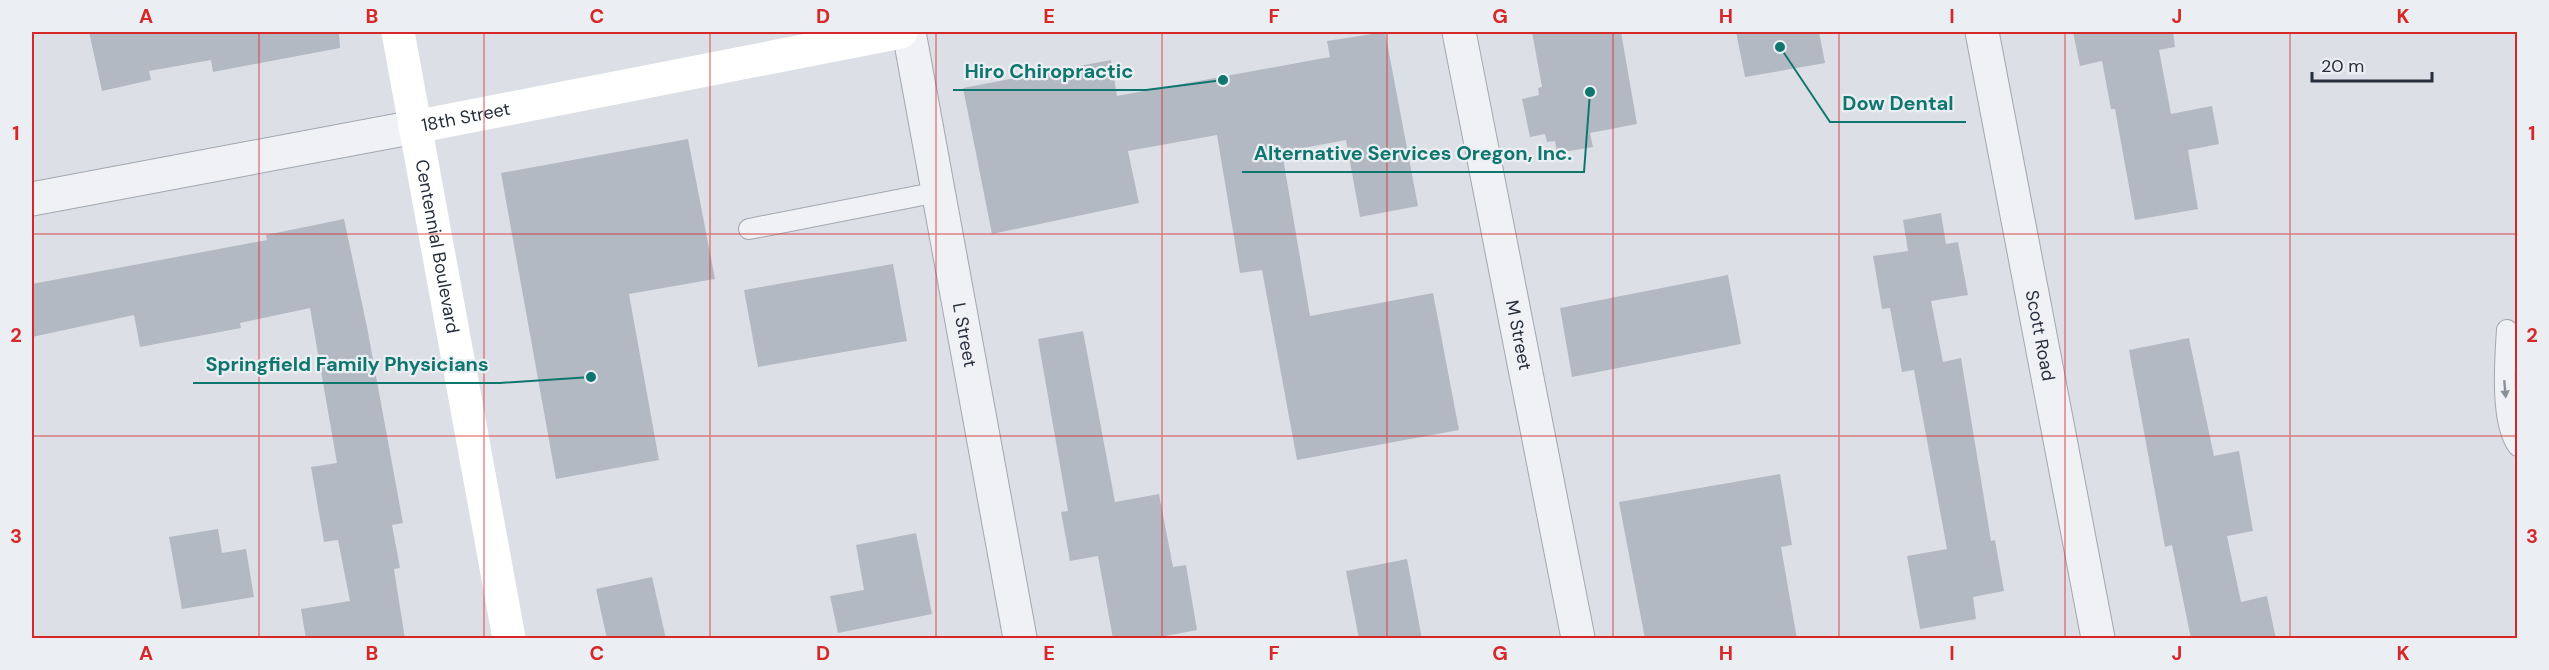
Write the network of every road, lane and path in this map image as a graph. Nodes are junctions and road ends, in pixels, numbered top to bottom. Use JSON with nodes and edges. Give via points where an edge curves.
{"nodes":[{"id":1,"x":398,"y":32,"type":"edge"},
{"id":2,"x":901,"y":32,"type":"edge"},
{"id":3,"x":909,"y":32,"type":"edge"},
{"id":4,"x":1459,"y":32,"type":"edge"},
{"id":5,"x":1982,"y":32,"type":"edge"},
{"id":6,"x":415,"y":127,"type":"junction"},
{"id":7,"x":938,"y":192,"type":"junction"},
{"id":8,"x":32,"y":199,"type":"edge"},
{"id":9,"x":749,"y":229,"type":"dead end"},
{"id":10,"x":2507,"y":330,"type":"dead end"},
{"id":11,"x":2517,"y":446,"type":"edge"},
{"id":12,"x":509,"y":639,"type":"edge"},
{"id":13,"x":1020,"y":639,"type":"edge"},
{"id":14,"x":1578,"y":639,"type":"edge"},
{"id":15,"x":2098,"y":639,"type":"edge"}],
"edges":[{"from":1,"to":6,"type":"street","name":"Centennial Boulevard"},
{"from":2,"to":6,"type":"street","name":"18th Street"},
{"from":3,"to":7,"type":"street","name":"L Street"},
{"from":4,"to":14,"type":"street","name":"M Street"},
{"from":5,"to":15,"type":"street","name":"Scott Road"},
{"from":6,"to":8,"type":"street","name":"18th Street"},
{"from":6,"to":12,"type":"street","name":"Centennial Boulevard"},
{"from":7,"to":9,"type":"lane"},
{"from":7,"to":13,"type":"street","name":"L Street"},
{"from":10,"to":11,"type":"lane","one_way":true,"via":[[2506,403],[2512,439]]}]}
